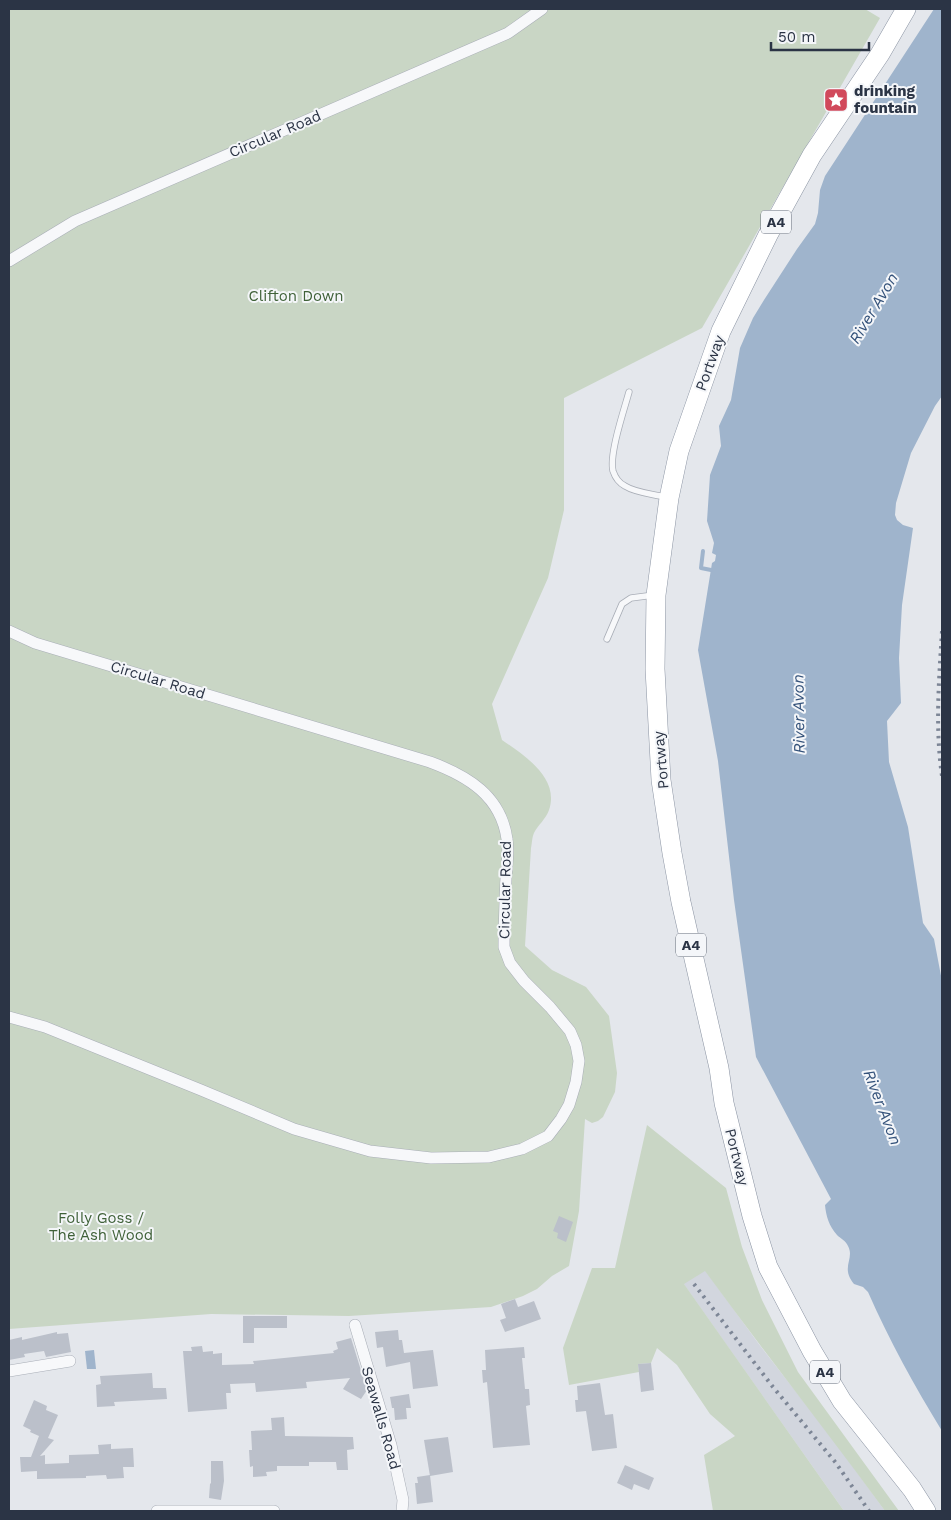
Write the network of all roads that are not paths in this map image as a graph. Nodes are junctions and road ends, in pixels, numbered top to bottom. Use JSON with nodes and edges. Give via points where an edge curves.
{"nodes":[{"id":1,"x":542,"y":9,"type":"edge"},
{"id":2,"x":906,"y":9,"type":"edge"},
{"id":3,"x":9,"y":261,"type":"edge"},
{"id":4,"x":629,"y":392,"type":"dead end"},
{"id":5,"x":669,"y":498,"type":"junction"},
{"id":6,"x":656,"y":595,"type":"junction"},
{"id":7,"x":9,"y":631,"type":"edge"},
{"id":8,"x":607,"y":640,"type":"dead end"},
{"id":9,"x":9,"y":1017,"type":"edge"},
{"id":10,"x":355,"y":1325,"type":"dead end"},
{"id":11,"x":70,"y":1360,"type":"dead end"},
{"id":12,"x":9,"y":1371,"type":"edge"},
{"id":13,"x":157,"y":1511,"type":"edge"},
{"id":14,"x":274,"y":1511,"type":"edge"},
{"id":15,"x":402,"y":1511,"type":"edge"},
{"id":16,"x":926,"y":1511,"type":"edge"}],
"edges":[{"from":1,"to":3,"type":"street","name":"Circular Road","via":[[508,33],[75,221]]},
{"from":2,"to":5,"type":"highway","name":"Portway","number":"A4","via":[[812,155],[721,331],[678,451]]},
{"from":4,"to":5,"type":"lane","via":[[618,432],[613,470],[625,486]]},
{"from":5,"to":6,"type":"highway","name":"Portway","number":"A4"},
{"from":6,"to":8,"type":"lane","via":[[631,598],[622,604]]},
{"from":6,"to":16,"type":"highway","name":"Portway","number":"A4","via":[[654,669],[662,780],[672,853],[724,1104],[752,1216],[768,1267],[812,1351],[842,1401]]},
{"from":7,"to":9,"type":"street","name":"Circular Road","via":[[35,643],[430,762],[458,773],[475,785],[491,799],[502,818],[508,841],[504,947],[510,963],[570,1031],[579,1060],[568,1105],[548,1136],[522,1149],[489,1157],[431,1158],[370,1150],[294,1129],[54,1031]]},
{"from":10,"to":15,"type":"street","name":"Seawalls Road","via":[[391,1445],[403,1500]]},
{"from":11,"to":12,"type":"street"},
{"from":13,"to":14,"type":"street"}]}
